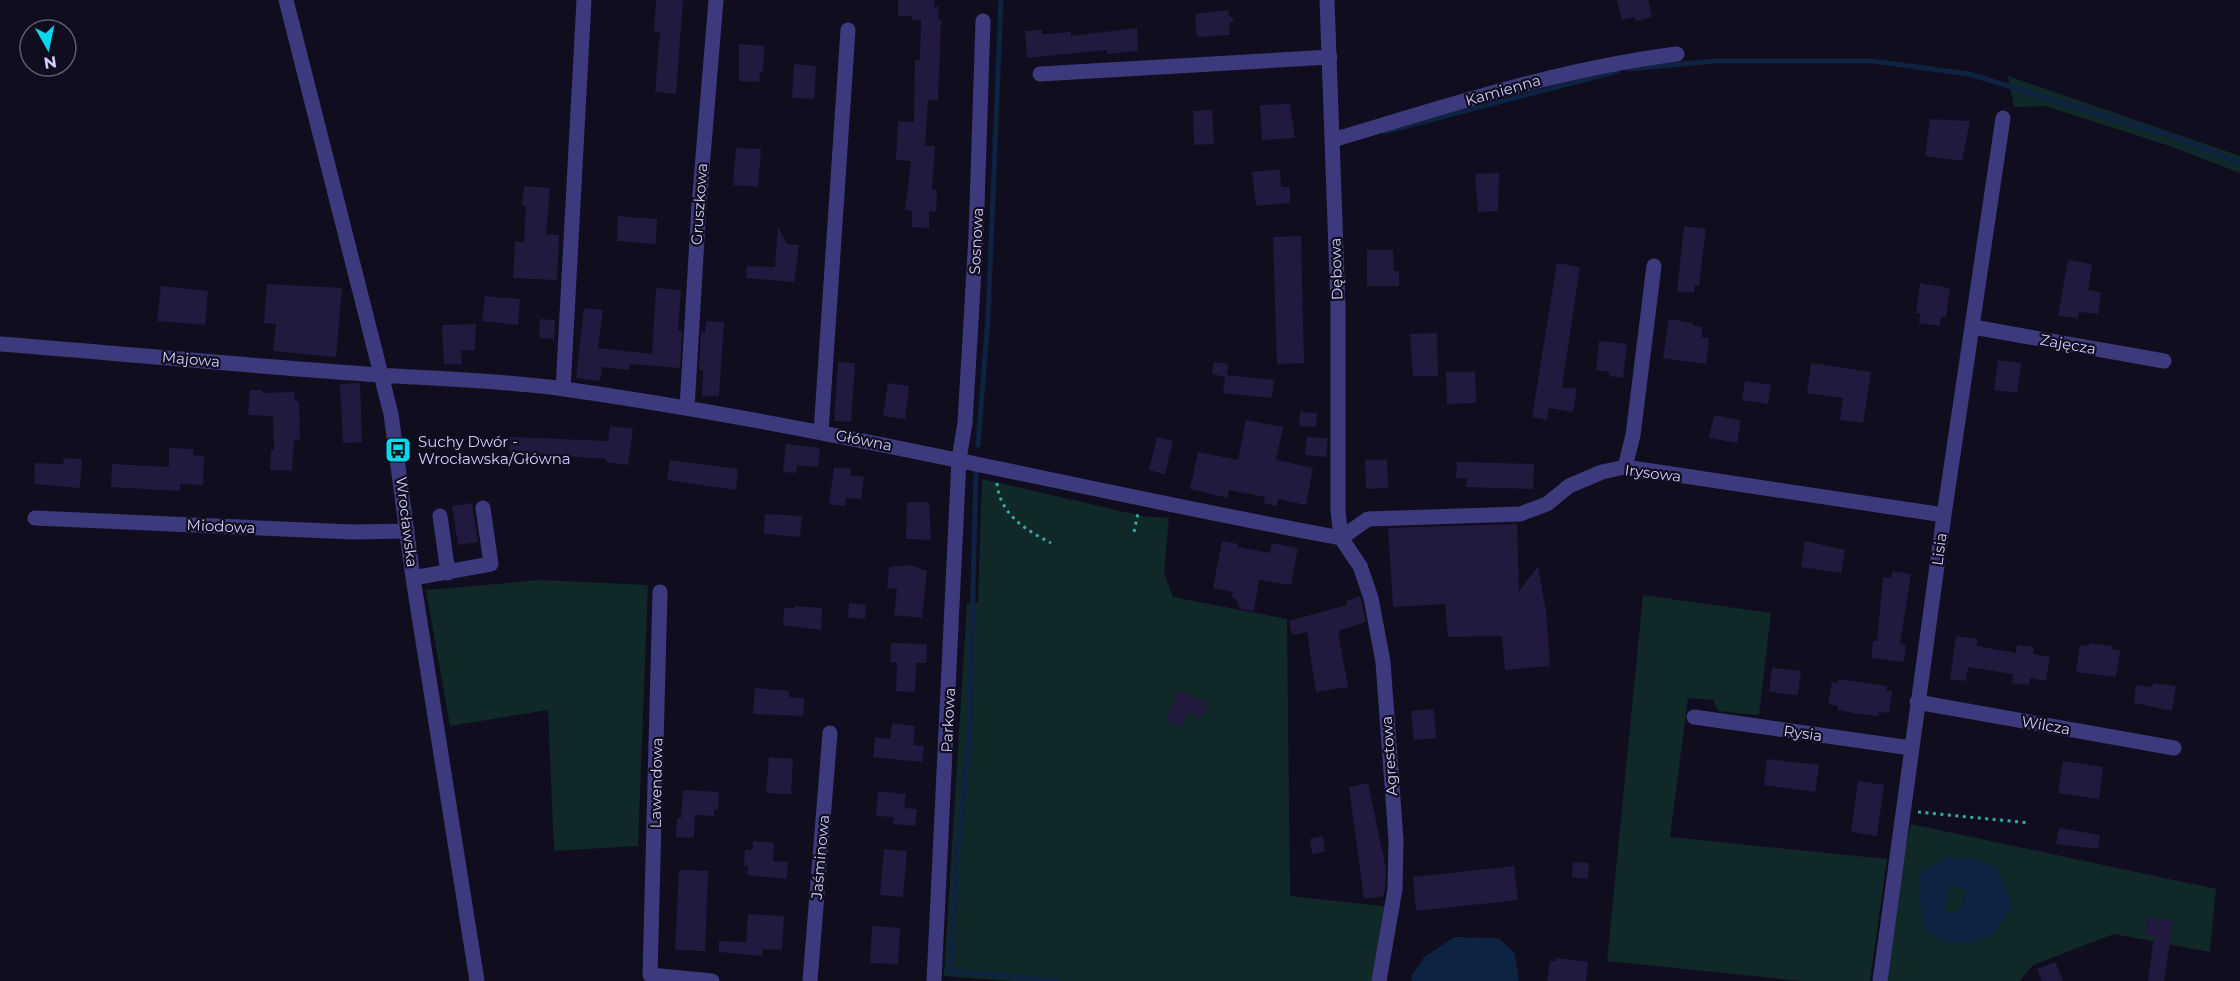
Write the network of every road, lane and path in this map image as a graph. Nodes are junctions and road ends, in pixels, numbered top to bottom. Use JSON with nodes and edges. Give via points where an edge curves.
{"nodes":[{"id":1,"x":286,"y":0,"type":"edge"},
{"id":2,"x":584,"y":0,"type":"edge"},
{"id":3,"x":716,"y":0,"type":"edge"},
{"id":4,"x":1327,"y":0,"type":"edge"},
{"id":5,"x":983,"y":21,"type":"dead end"},
{"id":6,"x":848,"y":30,"type":"dead end"},
{"id":7,"x":1677,"y":54,"type":"dead end"},
{"id":8,"x":1330,"y":57,"type":"junction"},
{"id":9,"x":1040,"y":74,"type":"dead end"},
{"id":10,"x":2003,"y":118,"type":"dead end"},
{"id":11,"x":1333,"y":140,"type":"junction"},
{"id":12,"x":1654,"y":266,"type":"dead end"},
{"id":13,"x":1973,"y":327,"type":"junction"},
{"id":14,"x":0,"y":344,"type":"edge"},
{"id":15,"x":2164,"y":361,"type":"dead end"},
{"id":16,"x":382,"y":376,"type":"junction"},
{"id":17,"x":563,"y":389,"type":"junction"},
{"id":18,"x":687,"y":408,"type":"junction"},
{"id":19,"x":821,"y":432,"type":"junction"},
{"id":20,"x":959,"y":459,"type":"junction"},
{"id":21,"x":1625,"y":467,"type":"junction"},
{"id":22,"x":997,"y":479,"type":"dead end"},
{"id":23,"x":483,"y":508,"type":"dead end"},
{"id":24,"x":1138,"y":513,"type":"dead end"},
{"id":25,"x":1944,"y":515,"type":"junction"},
{"id":26,"x":440,"y":516,"type":"dead end"},
{"id":27,"x":35,"y":518,"type":"dead end"},
{"id":28,"x":407,"y":531,"type":"junction"},
{"id":29,"x":1134,"y":532,"type":"dead end"},
{"id":30,"x":1341,"y":538,"type":"junction"},
{"id":31,"x":1052,"y":543,"type":"dead end"},
{"id":32,"x":448,"y":573,"type":"junction"},
{"id":33,"x":413,"y":578,"type":"junction"},
{"id":34,"x":660,"y":592,"type":"dead end"},
{"id":35,"x":1917,"y":702,"type":"junction"},
{"id":36,"x":1694,"y":717,"type":"dead end"},
{"id":37,"x":830,"y":733,"type":"dead end"},
{"id":38,"x":1911,"y":748,"type":"junction"},
{"id":39,"x":2174,"y":748,"type":"dead end"},
{"id":40,"x":1903,"y":811,"type":"junction"},
{"id":41,"x":2030,"y":823,"type":"dead end"},
{"id":42,"x":477,"y":981,"type":"edge"},
{"id":43,"x":712,"y":981,"type":"edge"},
{"id":44,"x":810,"y":981,"type":"edge"},
{"id":45,"x":933,"y":981,"type":"edge"},
{"id":46,"x":1379,"y":981,"type":"edge"},
{"id":47,"x":1880,"y":981,"type":"edge"}],
"edges":[{"from":1,"to":16,"type":"street","name":"Wrocławska"},
{"from":2,"to":17,"type":"street"},
{"from":3,"to":18,"type":"street","name":"Gruszkowa"},
{"from":4,"to":8,"type":"street","name":"Dębowa"},
{"from":5,"to":20,"type":"street","name":"Sosnowa","via":[[976,237],[965,423]]},
{"from":6,"to":19,"type":"street"},
{"from":7,"to":11,"type":"street","name":"Kamienna","via":[[1563,74]]},
{"from":8,"to":9,"type":"street"},
{"from":8,"to":11,"type":"street","name":"Dębowa"},
{"from":10,"to":13,"type":"street","name":"Lisia"},
{"from":11,"to":30,"type":"street","name":"Dębowa"},
{"from":12,"to":21,"type":"street","via":[[1633,435]]},
{"from":13,"to":15,"type":"street","name":"Zajęcza"},
{"from":13,"to":25,"type":"street","name":"Lisia"},
{"from":14,"to":16,"type":"street","name":"Majowa"},
{"from":16,"to":17,"type":"street","name":"Główna","via":[[493,380]]},
{"from":16,"to":28,"type":"street","name":"Wrocławska","via":[[398,450]]},
{"from":17,"to":18,"type":"street","name":"Główna"},
{"from":18,"to":19,"type":"street","name":"Główna"},
{"from":19,"to":20,"type":"street","name":"Główna"},
{"from":20,"to":30,"type":"street","name":"Główna","via":[[1164,505]]},
{"from":20,"to":45,"type":"street","name":"Parkowa"},
{"from":21,"to":25,"type":"street","name":"Irysowa"},
{"from":21,"to":30,"type":"street","name":"Irysowa","via":[[1569,486],[1547,504],[1520,514],[1368,519]]},
{"from":22,"to":31,"type":"path","via":[[1009,514],[1023,529]]},
{"from":23,"to":32,"type":"street","via":[[491,564]]},
{"from":24,"to":29,"type":"path"},
{"from":25,"to":35,"type":"street","name":"Lisia"},
{"from":26,"to":32,"type":"street"},
{"from":27,"to":28,"type":"street","name":"Miodowa"},
{"from":28,"to":33,"type":"street","name":"Wrocławska"},
{"from":30,"to":46,"type":"street","name":"Agrestowa","via":[[1360,566],[1371,598],[1383,662],[1395,889]]},
{"from":32,"to":33,"type":"street"},
{"from":33,"to":42,"type":"street","name":"Wrocławska"},
{"from":34,"to":43,"type":"street","name":"Lawendowa","via":[[650,975]]},
{"from":35,"to":38,"type":"street","name":"Lisia"},
{"from":35,"to":39,"type":"street","name":"Wilcza"},
{"from":36,"to":38,"type":"street","name":"Rysia"},
{"from":37,"to":44,"type":"street","name":"Jaśminowa"},
{"from":38,"to":40,"type":"street","name":"Lisia"},
{"from":40,"to":41,"type":"path"},
{"from":40,"to":47,"type":"street","name":"Lisia"}]}
